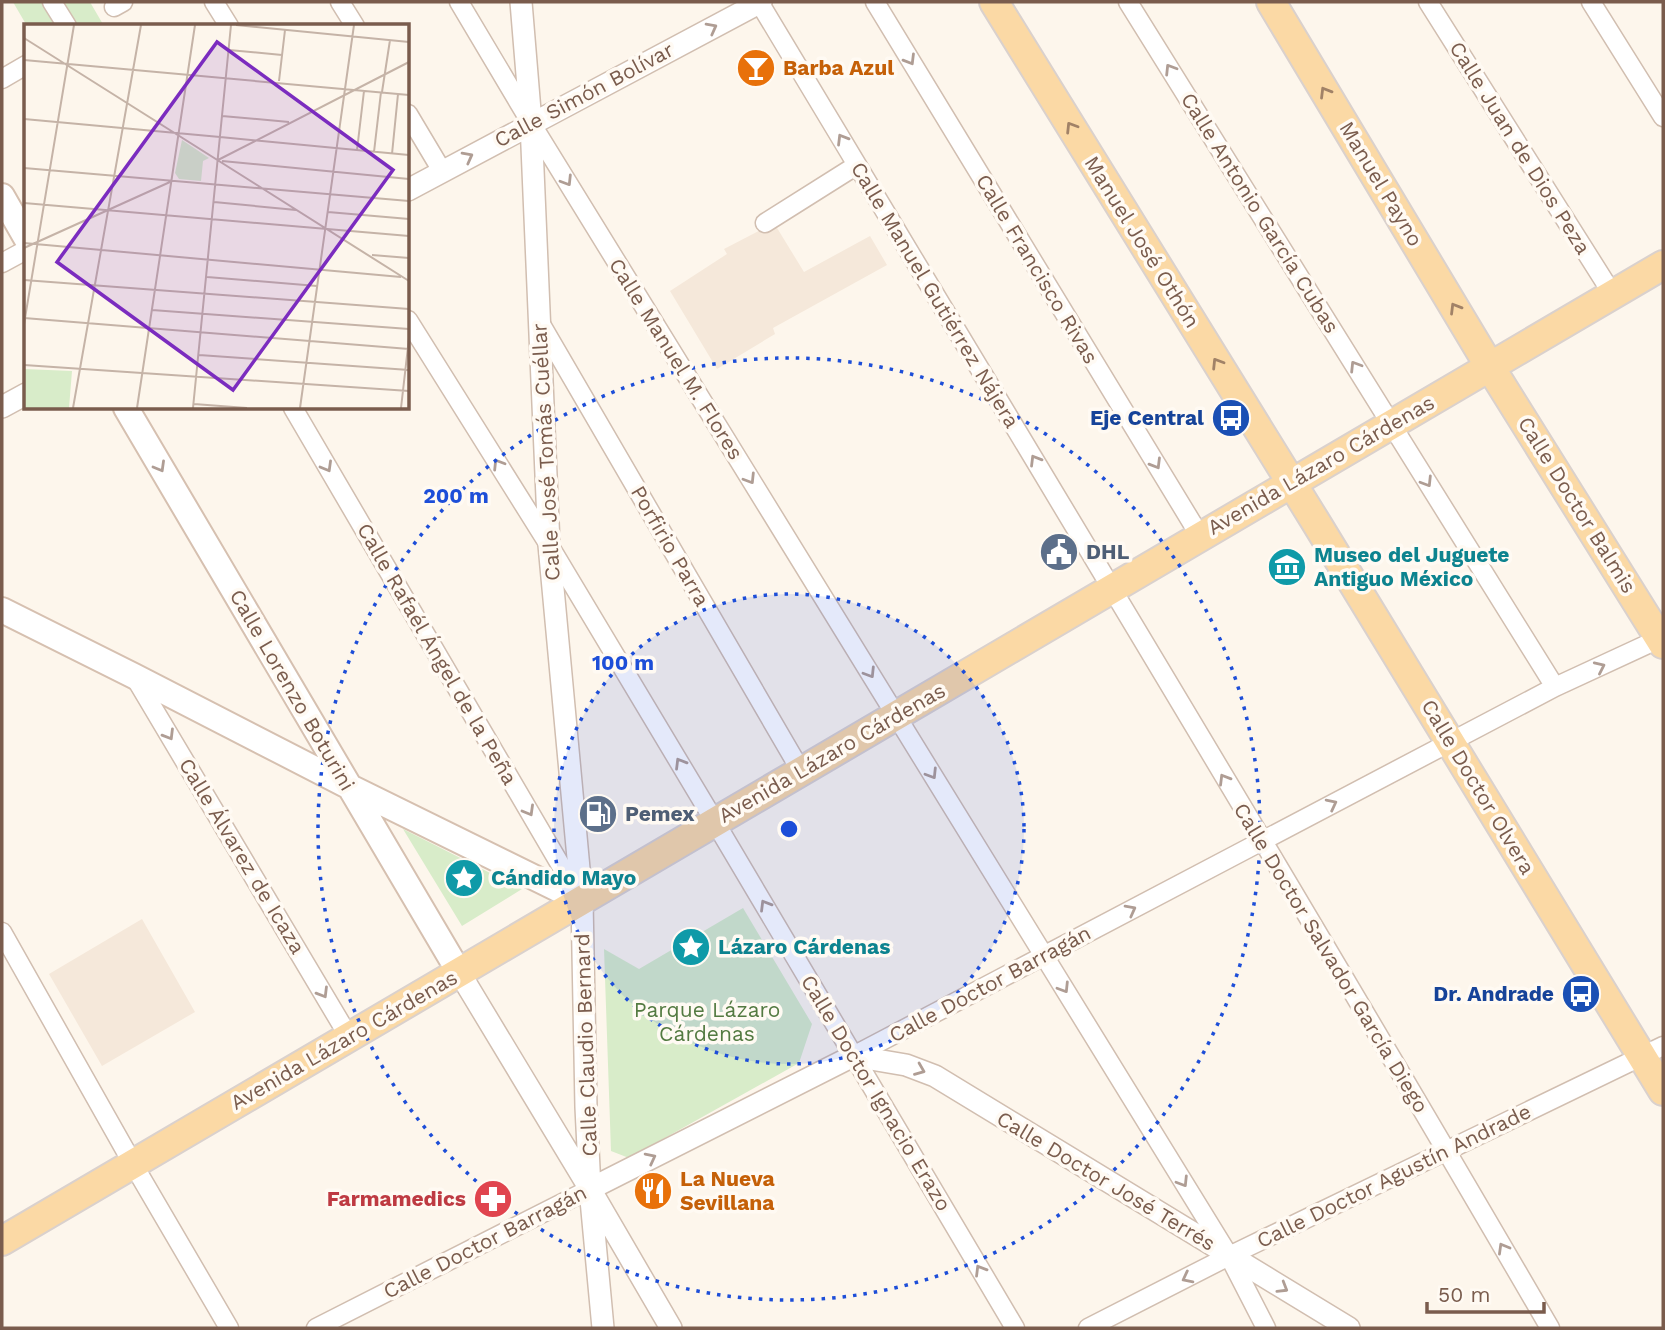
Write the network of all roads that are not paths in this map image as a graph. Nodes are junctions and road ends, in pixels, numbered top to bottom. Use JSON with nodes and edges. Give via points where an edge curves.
{"nodes":[{"id":1,"x":52,"y":2,"type":"edge"},
{"id":2,"x":214,"y":2,"type":"edge"},
{"id":3,"x":340,"y":2,"type":"edge"},
{"id":4,"x":459,"y":2,"type":"edge"},
{"id":5,"x":521,"y":2,"type":"edge"},
{"id":6,"x":760,"y":2,"type":"edge"},
{"id":7,"x":875,"y":2,"type":"edge"},
{"id":8,"x":993,"y":2,"type":"edge"},
{"id":9,"x":1128,"y":2,"type":"edge"},
{"id":10,"x":1271,"y":2,"type":"edge"},
{"id":11,"x":1428,"y":2,"type":"edge"},
{"id":12,"x":1591,"y":2,"type":"edge"},
{"id":13,"x":66,"y":24,"type":"edge"},
{"id":14,"x":228,"y":24,"type":"edge"},
{"id":15,"x":354,"y":24,"type":"edge"},
{"id":16,"x":24,"y":66,"type":"edge"},
{"id":17,"x":2,"y":79,"type":"edge"},
{"id":18,"x":410,"y":117,"type":"edge"},
{"id":19,"x":1663,"y":117,"type":"edge"},
{"id":20,"x":531,"y":123,"type":"junction"},
{"id":21,"x":857,"y":165,"type":"junction"},
{"id":22,"x":442,"y":171,"type":"junction"},
{"id":23,"x":410,"y":189,"type":"edge"},
{"id":24,"x":2,"y":196,"type":"edge"},
{"id":25,"x":765,"y":223,"type":"dead end"},
{"id":26,"x":24,"y":234,"type":"edge"},
{"id":27,"x":24,"y":251,"type":"edge"},
{"id":28,"x":2,"y":263,"type":"edge"},
{"id":29,"x":1663,"y":265,"type":"edge"},
{"id":30,"x":1612,"y":295,"type":"junction"},
{"id":31,"x":538,"y":321,"type":"junction"},
{"id":32,"x":410,"y":323,"type":"edge"},
{"id":33,"x":1490,"y":367,"type":"junction"},
{"id":34,"x":24,"y":395,"type":"edge"},
{"id":35,"x":2,"y":407,"type":"edge"},
{"id":36,"x":127,"y":410,"type":"edge"},
{"id":37,"x":294,"y":410,"type":"edge"},
{"id":38,"x":1391,"y":424,"type":"junction"},
{"id":39,"x":1291,"y":483,"type":"junction"},
{"id":40,"x":1200,"y":536,"type":"junction"},
{"id":41,"x":549,"y":545,"type":"junction"},
{"id":42,"x":1111,"y":589,"type":"junction"},
{"id":43,"x":2,"y":610,"type":"edge"},
{"id":44,"x":1662,"y":640,"type":"edge"},
{"id":45,"x":134,"y":676,"type":"junction"},
{"id":46,"x":1555,"y":687,"type":"junction"},
{"id":47,"x":896,"y":716,"type":"junction"},
{"id":48,"x":1451,"y":743,"type":"junction"},
{"id":49,"x":801,"y":771,"type":"junction"},
{"id":50,"x":348,"y":786,"type":"junction"},
{"id":51,"x":715,"y":822,"type":"junction"},
{"id":52,"x":1261,"y":841,"type":"junction"},
{"id":53,"x":582,"y":901,"type":"junction"},
{"id":54,"x":2,"y":932,"type":"edge"},
{"id":55,"x":1044,"y":956,"type":"junction"},
{"id":56,"x":459,"y":972,"type":"junction"},
{"id":57,"x":349,"y":1037,"type":"junction"},
{"id":58,"x":1652,"y":1051,"type":"edge"},
{"id":59,"x":853,"y":1056,"type":"junction"},
{"id":60,"x":1663,"y":1091,"type":"edge"},
{"id":61,"x":586,"y":1107,"type":"junction"},
{"id":62,"x":546,"y":1118,"type":"junction"},
{"id":63,"x":1446,"y":1151,"type":"junction"},
{"id":64,"x":133,"y":1164,"type":"junction"},
{"id":65,"x":590,"y":1189,"type":"junction"},
{"id":66,"x":2,"y":1241,"type":"edge"},
{"id":67,"x":1229,"y":1256,"type":"junction"},
{"id":68,"x":229,"y":1328,"type":"edge"},
{"id":69,"x":316,"y":1328,"type":"edge"},
{"id":70,"x":603,"y":1328,"type":"edge"},
{"id":71,"x":671,"y":1328,"type":"edge"},
{"id":72,"x":1015,"y":1328,"type":"edge"},
{"id":73,"x":1088,"y":1328,"type":"edge"},
{"id":74,"x":1266,"y":1328,"type":"edge"},
{"id":75,"x":1349,"y":1328,"type":"edge"},
{"id":76,"x":1549,"y":1328,"type":"edge"}],
"edges":[{"from":1,"to":13,"type":"street"},
{"from":2,"to":14,"type":"street"},
{"from":3,"to":15,"type":"street"},
{"from":4,"to":20,"type":"street","name":"Calle Manuel M. Flores"},
{"from":5,"to":20,"type":"street","name":"Calle José Tomás Cuéllar"},
{"from":20,"to":6,"type":"street","name":"Calle Simón Bolívar","one_way":true},
{"from":21,"to":6,"type":"street","name":"Calle Manuel Gutiérrez Nájera","one_way":true},
{"from":7,"to":40,"type":"street","name":"Calle Francisco Rivas","one_way":true},
{"from":39,"to":8,"type":"main road","name":"Manuel José Othón","one_way":true},
{"from":38,"to":9,"type":"street","name":"Calle Antonio García Cubas","one_way":true},
{"from":33,"to":10,"type":"main road","name":"Manuel Payno","one_way":true},
{"from":11,"to":30,"type":"street","name":"Calle Juan de Dios Peza"},
{"from":12,"to":19,"type":"street"},
{"from":16,"to":17,"type":"street"},
{"from":18,"to":22,"type":"street"},
{"from":22,"to":20,"type":"street","name":"Calle Simón Bolívar","one_way":true},
{"from":20,"to":31,"type":"street","name":"Calle José Tomás Cuéllar"},
{"from":20,"to":47,"type":"street","name":"Calle Manuel M. Flores","one_way":true},
{"from":21,"to":25,"type":"street"},
{"from":42,"to":21,"type":"street","name":"Calle Manuel Gutiérrez Nájera","one_way":true},
{"from":22,"to":23,"type":"street","name":"Calle Simón Bolívar"},
{"from":24,"to":26,"type":"main road"},
{"from":27,"to":28,"type":"street"},
{"from":29,"to":30,"type":"main road","name":"Avenida Lázaro Cárdenas"},
{"from":30,"to":33,"type":"main road","name":"Avenida Lázaro Cárdenas"},
{"from":31,"to":41,"type":"street","name":"Calle José Tomás Cuéllar"},
{"from":31,"to":49,"type":"street","name":"Porfirio Parra"},
{"from":41,"to":32,"type":"street","name":"Calle Doctor Ignacio Erazo","one_way":true},
{"from":33,"to":38,"type":"main road","name":"Avenida Lázaro Cárdenas"},
{"from":33,"to":44,"type":"main road","name":"Calle Doctor Balmis"},
{"from":34,"to":35,"type":"street"},
{"from":36,"to":50,"type":"main road","name":"Calle Lorenzo Boturini","one_way":true},
{"from":37,"to":53,"type":"street","name":"Calle Rafaél Ángel de la Peña","one_way":true},
{"from":38,"to":39,"type":"main road","name":"Avenida Lázaro Cárdenas"},
{"from":38,"to":46,"type":"street","name":"Calle Antonio García Cubas","one_way":true},
{"from":39,"to":40,"type":"main road","name":"Avenida Lázaro Cárdenas"},
{"from":39,"to":48,"type":"main road","name":"Calle Doctor Olvera"},
{"from":40,"to":42,"type":"main road","name":"Avenida Lázaro Cárdenas"},
{"from":51,"to":41,"type":"street","name":"Calle Doctor Ignacio Erazo","one_way":true},
{"from":41,"to":53,"type":"street","name":"Calle José Tomás Cuéllar"},
{"from":42,"to":47,"type":"main road","name":"Avenida Lázaro Cárdenas"},
{"from":52,"to":42,"type":"street","name":"Calle Doctor Salvador García Diego","one_way":true},
{"from":43,"to":45,"type":"main road"},
{"from":46,"to":44,"type":"street","name":"Calle Doctor Barragán","one_way":true},
{"from":45,"to":50,"type":"main road"},
{"from":45,"to":57,"type":"street","name":"Calle Álvarez de Icaza","one_way":true},
{"from":46,"to":48,"type":"street","name":"Calle Doctor Barragán"},
{"from":47,"to":49,"type":"main road","name":"Avenida Lázaro Cárdenas"},
{"from":47,"to":55,"type":"street","name":"Calle Manuel M. Flores","one_way":true},
{"from":52,"to":48,"type":"street","name":"Calle Doctor Barragán","one_way":true},
{"from":48,"to":58,"type":"main road","name":"Calle Doctor Olvera"},
{"from":49,"to":51,"type":"main road","name":"Avenida Lázaro Cárdenas"},
{"from":50,"to":53,"type":"main road"},
{"from":50,"to":56,"type":"main road","name":"Calle Lorenzo Boturini"},
{"from":51,"to":53,"type":"main road","name":"Avenida Lázaro Cárdenas"},
{"from":59,"to":51,"type":"street","name":"Calle Doctor Ignacio Erazo","one_way":true},
{"from":55,"to":52,"type":"street","name":"Calle Doctor Barragán","one_way":true},
{"from":52,"to":63,"type":"street","name":"Calle Doctor Salvador García Diego"},
{"from":53,"to":56,"type":"main road","name":"Avenida Lázaro Cárdenas"},
{"from":53,"to":61,"type":"street","name":"Calle Claudio Bernard"},
{"from":54,"to":64,"type":"street"},
{"from":55,"to":59,"type":"street","name":"Calle Doctor Barragán"},
{"from":55,"to":67,"type":"street","name":"Calle Manuel M. Flores","one_way":true},
{"from":56,"to":57,"type":"main road","name":"Avenida Lázaro Cárdenas"},
{"from":56,"to":62,"type":"street"},
{"from":57,"to":64,"type":"main road","name":"Avenida Lázaro Cárdenas"},
{"from":58,"to":60,"type":"main road","name":"Calle Doctor Olvera"},
{"from":58,"to":63,"type":"street","name":"Calle Doctor Agustín Andrade"},
{"from":65,"to":59,"type":"street","name":"Calle Doctor Barragán","one_way":true},
{"from":59,"to":67,"type":"street","name":"Calle Doctor José Terrés","one_way":true,"via":[[906,1065],[935,1076]]},
{"from":72,"to":59,"type":"street","name":"Calle Doctor Ignacio Erazo","one_way":true},
{"from":61,"to":62,"type":"street","via":[[565,1120]]},
{"from":61,"to":65,"type":"street","name":"Calle Claudio Bernard"},
{"from":62,"to":65,"type":"street"},
{"from":63,"to":67,"type":"street","name":"Calle Doctor Agustín Andrade"},
{"from":76,"to":63,"type":"street","name":"Calle Doctor Salvador García Diego","one_way":true},
{"from":64,"to":66,"type":"main road","name":"Avenida Lázaro Cárdenas"},
{"from":64,"to":68,"type":"street"},
{"from":65,"to":69,"type":"street","name":"Calle Doctor Barragán"},
{"from":65,"to":70,"type":"street","name":"Calle Claudio Bernard"},
{"from":65,"to":71,"type":"street"},
{"from":67,"to":73,"type":"street","name":"Calle Doctor Agustín Andrade","one_way":true},
{"from":67,"to":74,"type":"street","name":"Calle Manuel M. Flores"},
{"from":67,"to":75,"type":"street","name":"Calle Doctor José Terrés","one_way":true}]}
